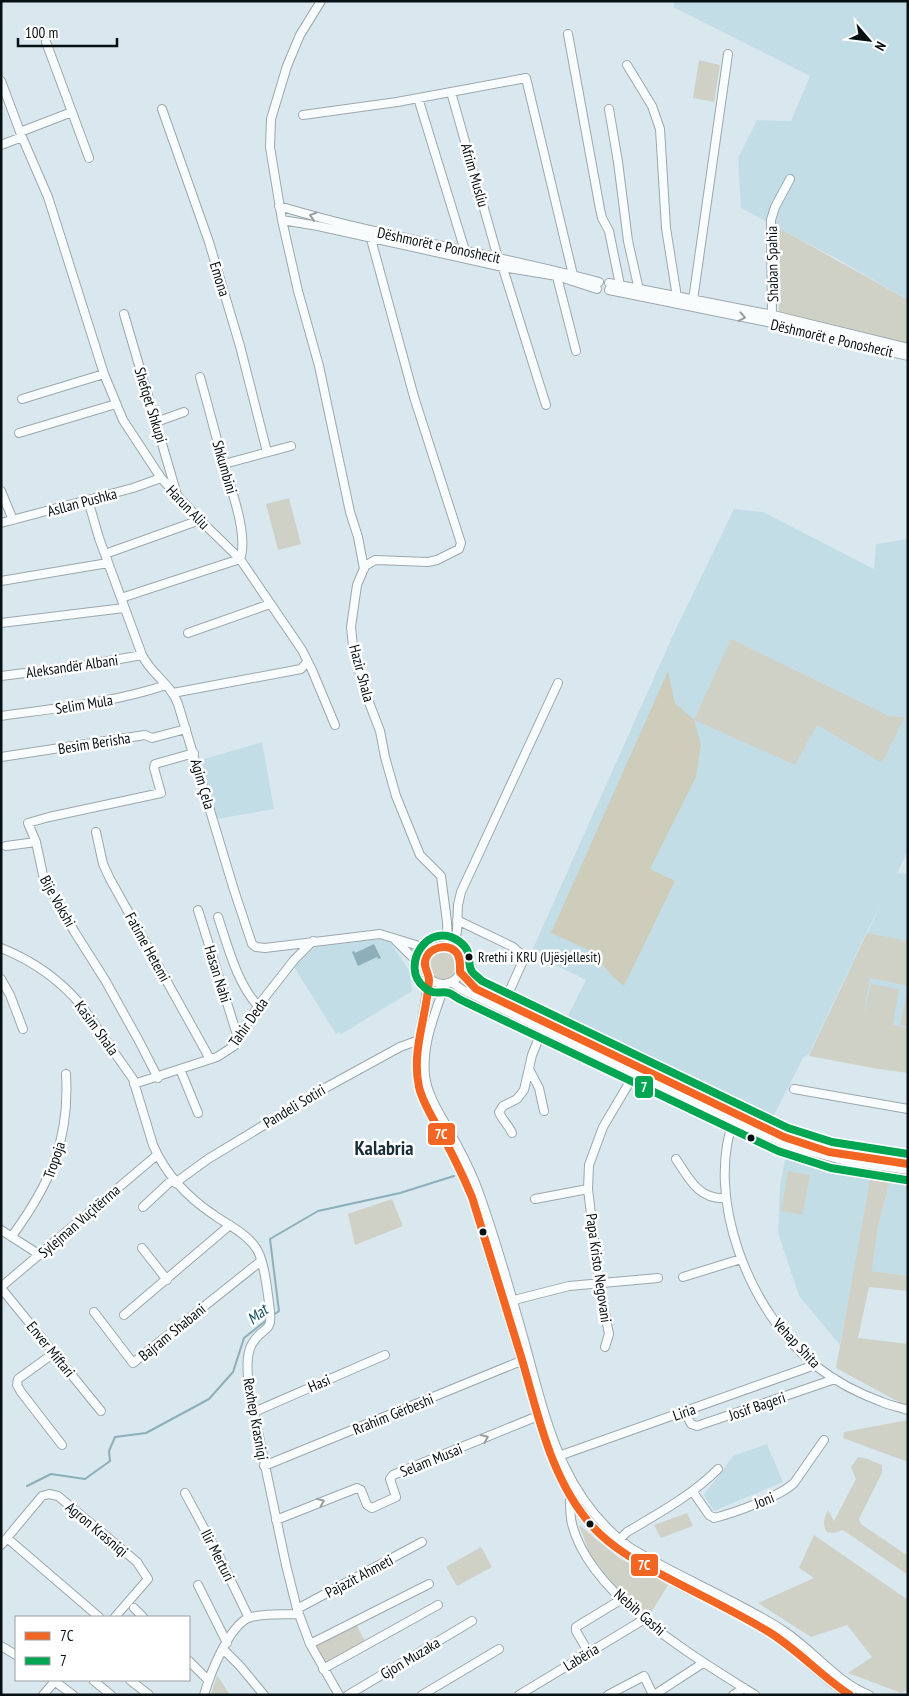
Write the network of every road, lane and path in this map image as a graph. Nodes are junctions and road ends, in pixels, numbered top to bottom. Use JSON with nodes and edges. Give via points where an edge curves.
{"nodes":[{"id":1,"x":321,"y":1,"type":"edge"},
{"id":2,"x":568,"y":34,"type":"dead end"},
{"id":3,"x":46,"y":42,"type":"dead end"},
{"id":4,"x":728,"y":54,"type":"dead end"},
{"id":5,"x":626,"y":65,"type":"dead end"},
{"id":6,"x":1,"y":81,"type":"edge"},
{"id":7,"x":451,"y":92,"type":"junction"},
{"id":8,"x":418,"y":98,"type":"junction"},
{"id":9,"x":162,"y":109,"type":"dead end"},
{"id":10,"x":609,"y":109,"type":"dead end"},
{"id":11,"x":72,"y":112,"type":"junction"},
{"id":12,"x":303,"y":115,"type":"dead end"},
{"id":13,"x":21,"y":135,"type":"junction"},
{"id":14,"x":1,"y":145,"type":"edge"},
{"id":15,"x":89,"y":158,"type":"dead end"},
{"id":16,"x":790,"y":179,"type":"dead end"},
{"id":17,"x":279,"y":206,"type":"junction"},
{"id":18,"x":282,"y":220,"type":"junction"},
{"id":19,"x":342,"y":228,"type":"junction"},
{"id":20,"x":371,"y":238,"type":"junction"},
{"id":21,"x":466,"y":255,"type":"junction"},
{"id":22,"x":499,"y":258,"type":"junction"},
{"id":23,"x":503,"y":266,"type":"junction"},
{"id":24,"x":528,"y":268,"type":"junction"},
{"id":25,"x":556,"y":274,"type":"junction"},
{"id":26,"x":573,"y":275,"type":"junction"},
{"id":27,"x":598,"y":285,"type":"junction"},
{"id":28,"x":620,"y":286,"type":"junction"},
{"id":29,"x":609,"y":287,"type":"junction"},
{"id":30,"x":639,"y":290,"type":"junction"},
{"id":31,"x":677,"y":296,"type":"junction"},
{"id":32,"x":693,"y":300,"type":"junction"},
{"id":33,"x":124,"y":314,"type":"dead end"},
{"id":34,"x":772,"y":319,"type":"junction"},
{"id":35,"x":908,"y":348,"type":"edge"},
{"id":36,"x":576,"y":351,"type":"dead end"},
{"id":37,"x":908,"y":356,"type":"edge"},
{"id":38,"x":104,"y":374,"type":"junction"},
{"id":39,"x":200,"y":377,"type":"dead end"},
{"id":40,"x":22,"y":399,"type":"dead end"},
{"id":41,"x":116,"y":404,"type":"junction"},
{"id":42,"x":546,"y":405,"type":"dead end"},
{"id":43,"x":184,"y":412,"type":"dead end"},
{"id":44,"x":156,"y":422,"type":"junction"},
{"id":45,"x":19,"y":433,"type":"dead end"},
{"id":46,"x":291,"y":446,"type":"dead end"},
{"id":47,"x":267,"y":452,"type":"junction"},
{"id":48,"x":224,"y":464,"type":"junction"},
{"id":49,"x":161,"y":478,"type":"junction"},
{"id":50,"x":1,"y":491,"type":"edge"},
{"id":51,"x":178,"y":497,"type":"junction"},
{"id":52,"x":88,"y":500,"type":"junction"},
{"id":53,"x":13,"y":520,"type":"junction"},
{"id":54,"x":200,"y":520,"type":"junction"},
{"id":55,"x":1,"y":523,"type":"edge"},
{"id":56,"x":105,"y":554,"type":"junction"},
{"id":57,"x":240,"y":559,"type":"junction"},
{"id":58,"x":108,"y":563,"type":"junction"},
{"id":59,"x":364,"y":569,"type":"junction"},
{"id":60,"x":1,"y":581,"type":"edge"},
{"id":61,"x":121,"y":598,"type":"junction"},
{"id":62,"x":270,"y":604,"type":"junction"},
{"id":63,"x":124,"y":608,"type":"junction"},
{"id":64,"x":1,"y":623,"type":"edge"},
{"id":65,"x":188,"y":632,"type":"dead end"},
{"id":66,"x":142,"y":655,"type":"junction"},
{"id":67,"x":307,"y":662,"type":"junction"},
{"id":68,"x":1,"y":676,"type":"edge"},
{"id":69,"x":558,"y":683,"type":"dead end"},
{"id":70,"x":166,"y":684,"type":"junction"},
{"id":71,"x":173,"y":693,"type":"junction"},
{"id":72,"x":1,"y":716,"type":"edge"},
{"id":73,"x":335,"y":725,"type":"dead end"},
{"id":74,"x":186,"y":729,"type":"junction"},
{"id":75,"x":194,"y":752,"type":"junction"},
{"id":76,"x":1,"y":758,"type":"edge"},
{"id":77,"x":96,"y":832,"type":"dead end"},
{"id":78,"x":36,"y":842,"type":"junction"},
{"id":79,"x":6,"y":846,"type":"dead end"},
{"id":80,"x":198,"y":910,"type":"dead end"},
{"id":81,"x":218,"y":917,"type":"dead end"},
{"id":82,"x":457,"y":920,"type":"junction"},
{"id":83,"x":393,"y":938,"type":"junction"},
{"id":84,"x":313,"y":941,"type":"junction"},
{"id":85,"x":1,"y":948,"type":"edge"},
{"id":86,"x":451,"y":948,"type":"junction"},
{"id":87,"x":432,"y":950,"type":"junction"},
{"id":88,"x":424,"y":965,"type":"junction"},
{"id":89,"x":460,"y":972,"type":"junction"},
{"id":90,"x":429,"y":978,"type":"junction"},
{"id":91,"x":1,"y":979,"type":"edge"},
{"id":92,"x":448,"y":983,"type":"junction"},
{"id":93,"x":504,"y":1003,"type":"junction"},
{"id":94,"x":258,"y":1006,"type":"junction"},
{"id":95,"x":543,"y":1028,"type":"junction"},
{"id":96,"x":23,"y":1029,"type":"dead end"},
{"id":97,"x":238,"y":1038,"type":"junction"},
{"id":98,"x":419,"y":1040,"type":"junction"},
{"id":99,"x":210,"y":1059,"type":"junction"},
{"id":100,"x":180,"y":1069,"type":"junction"},
{"id":101,"x":529,"y":1069,"type":"junction"},
{"id":102,"x":635,"y":1073,"type":"junction"},
{"id":103,"x":66,"y":1074,"type":"dead end"},
{"id":104,"x":158,"y":1078,"type":"junction"},
{"id":105,"x":134,"y":1084,"type":"junction"},
{"id":106,"x":794,"y":1089,"type":"dead end"},
{"id":107,"x":908,"y":1109,"type":"edge"},
{"id":108,"x":544,"y":1111,"type":"dead end"},
{"id":109,"x":198,"y":1113,"type":"dead end"},
{"id":110,"x":734,"y":1117,"type":"junction"},
{"id":111,"x":512,"y":1133,"type":"dead end"},
{"id":112,"x":157,"y":1155,"type":"junction"},
{"id":113,"x":676,"y":1159,"type":"dead end"},
{"id":114,"x":908,"y":1164,"type":"edge"},
{"id":115,"x":908,"y":1170,"type":"edge"},
{"id":116,"x":174,"y":1181,"type":"junction"},
{"id":117,"x":588,"y":1189,"type":"junction"},
{"id":118,"x":726,"y":1198,"type":"junction"},
{"id":119,"x":535,"y":1199,"type":"dead end"},
{"id":120,"x":143,"y":1207,"type":"dead end"},
{"id":121,"x":230,"y":1226,"type":"junction"},
{"id":122,"x":1,"y":1230,"type":"edge"},
{"id":123,"x":12,"y":1236,"type":"junction"},
{"id":124,"x":142,"y":1248,"type":"dead end"},
{"id":125,"x":40,"y":1255,"type":"junction"},
{"id":126,"x":741,"y":1259,"type":"junction"},
{"id":127,"x":261,"y":1261,"type":"junction"},
{"id":128,"x":683,"y":1277,"type":"dead end"},
{"id":129,"x":658,"y":1278,"type":"dead end"},
{"id":130,"x":167,"y":1280,"type":"junction"},
{"id":131,"x":599,"y":1282,"type":"junction"},
{"id":132,"x":1,"y":1288,"type":"edge"},
{"id":133,"x":513,"y":1302,"type":"junction"},
{"id":134,"x":94,"y":1312,"type":"dead end"},
{"id":135,"x":124,"y":1315,"type":"dead end"},
{"id":136,"x":604,"y":1347,"type":"dead end"},
{"id":137,"x":54,"y":1353,"type":"junction"},
{"id":138,"x":385,"y":1355,"type":"dead end"},
{"id":139,"x":521,"y":1361,"type":"junction"},
{"id":140,"x":815,"y":1365,"type":"junction"},
{"id":141,"x":835,"y":1378,"type":"junction"},
{"id":142,"x":908,"y":1410,"type":"edge"},
{"id":143,"x":101,"y":1411,"type":"dead end"},
{"id":144,"x":254,"y":1412,"type":"junction"},
{"id":145,"x":685,"y":1412,"type":"junction"},
{"id":146,"x":538,"y":1416,"type":"junction"},
{"id":147,"x":824,"y":1440,"type":"dead end"},
{"id":148,"x":62,"y":1445,"type":"dead end"},
{"id":149,"x":556,"y":1458,"type":"junction"},
{"id":150,"x":264,"y":1466,"type":"junction"},
{"id":151,"x":718,"y":1469,"type":"dead end"},
{"id":152,"x":693,"y":1492,"type":"junction"},
{"id":153,"x":185,"y":1493,"type":"dead end"},
{"id":154,"x":569,"y":1496,"type":"junction"},
{"id":155,"x":276,"y":1520,"type":"junction"},
{"id":156,"x":603,"y":1530,"type":"junction"},
{"id":157,"x":7,"y":1538,"type":"junction"},
{"id":158,"x":619,"y":1540,"type":"junction"},
{"id":159,"x":422,"y":1542,"type":"dead end"},
{"id":160,"x":1,"y":1545,"type":"edge"},
{"id":161,"x":428,"y":1584,"type":"dead end"},
{"id":162,"x":198,"y":1585,"type":"dead end"},
{"id":163,"x":622,"y":1599,"type":"junction"},
{"id":164,"x":438,"y":1605,"type":"dead end"},
{"id":165,"x":134,"y":1608,"type":"dead end"},
{"id":166,"x":298,"y":1612,"type":"junction"},
{"id":167,"x":98,"y":1616,"type":"edge"},
{"id":168,"x":116,"y":1616,"type":"edge"},
{"id":169,"x":142,"y":1616,"type":"edge"},
{"id":170,"x":249,"y":1618,"type":"junction"},
{"id":171,"x":472,"y":1620,"type":"dead end"},
{"id":172,"x":644,"y":1620,"type":"junction"},
{"id":173,"x":310,"y":1644,"type":"junction"},
{"id":174,"x":1,"y":1646,"type":"edge"},
{"id":175,"x":225,"y":1646,"type":"junction"},
{"id":176,"x":499,"y":1649,"type":"dead end"},
{"id":177,"x":589,"y":1653,"type":"junction"},
{"id":178,"x":15,"y":1654,"type":"edge"},
{"id":179,"x":190,"y":1663,"type":"edge"},
{"id":180,"x":700,"y":1665,"type":"dead end"},
{"id":181,"x":324,"y":1669,"type":"junction"},
{"id":182,"x":208,"y":1680,"type":"junction"},
{"id":183,"x":54,"y":1681,"type":"edge"},
{"id":184,"x":131,"y":1681,"type":"edge"},
{"id":185,"x":94,"y":1682,"type":"dead end"},
{"id":186,"x":744,"y":1688,"type":"junction"},
{"id":187,"x":43,"y":1695,"type":"edge"},
{"id":188,"x":73,"y":1695,"type":"edge"},
{"id":189,"x":111,"y":1695,"type":"edge"},
{"id":190,"x":149,"y":1695,"type":"edge"},
{"id":191,"x":204,"y":1695,"type":"edge"},
{"id":192,"x":264,"y":1695,"type":"edge"},
{"id":193,"x":339,"y":1695,"type":"edge"},
{"id":194,"x":348,"y":1695,"type":"edge"},
{"id":195,"x":422,"y":1695,"type":"edge"},
{"id":196,"x":519,"y":1695,"type":"edge"},
{"id":197,"x":608,"y":1695,"type":"edge"},
{"id":198,"x":654,"y":1695,"type":"edge"},
{"id":199,"x":733,"y":1695,"type":"edge"},
{"id":200,"x":755,"y":1695,"type":"edge"},
{"id":201,"x":850,"y":1695,"type":"edge"},
{"id":202,"x":869,"y":1695,"type":"edge"}],
"edges":[{"from":1,"to":17,"type":"street","via":[[286,66],[271,119],[270,147]]},
{"from":2,"to":28,"type":"street","via":[[600,209],[610,231]]},
{"from":3,"to":11,"type":"street"},
{"from":4,"to":32,"type":"street"},
{"from":5,"to":31,"type":"street","via":[[652,106],[660,129],[666,228]]},
{"from":6,"to":13,"type":"street","name":"Harun Aliu"},
{"from":7,"to":8,"type":"street"},
{"from":7,"to":22,"type":"street","name":"Afrim Musliu"},
{"from":7,"to":26,"type":"street","via":[[526,78]]},
{"from":8,"to":12,"type":"street"},
{"from":8,"to":21,"type":"street"},
{"from":9,"to":47,"type":"street","name":"Emona","via":[[209,242]]},
{"from":10,"to":30,"type":"street","via":[[628,241]]},
{"from":11,"to":13,"type":"street"},
{"from":11,"to":15,"type":"street"},
{"from":13,"to":14,"type":"street"},
{"from":13,"to":38,"type":"street","name":"Harun Aliu","via":[[48,197]]},
{"from":16,"to":34,"type":"street","name":"Shaban Spahia","via":[[770,220]]},
{"from":17,"to":18,"type":"street"},
{"from":19,"to":17,"type":"street","name":"Dëshmorët e Ponoshecit","one_way":true},
{"from":18,"to":19,"type":"street","name":"Dëshmorët e Ponoshecit"},
{"from":18,"to":59,"type":"street"},
{"from":19,"to":20,"type":"street","name":"Dëshmorët e Ponoshecit"},
{"from":19,"to":21,"type":"street","name":"Dëshmorët e Ponoshecit"},
{"from":20,"to":21,"type":"street","name":"Dëshmorët e Ponoshecit"},
{"from":20,"to":59,"type":"street","via":[[414,397],[461,543],[459,549],[437,560],[375,560]]},
{"from":21,"to":22,"type":"street","name":"Dëshmorët e Ponoshecit"},
{"from":21,"to":23,"type":"street","name":"Dëshmorët e Ponoshecit"},
{"from":22,"to":23,"type":"street","name":"Afrim Musliu"},
{"from":22,"to":24,"type":"street","name":"Dëshmorët e Ponoshecit"},
{"from":23,"to":24,"type":"street","name":"Dëshmorët e Ponoshecit"},
{"from":23,"to":42,"type":"street","name":"Afrim Musliu"},
{"from":24,"to":25,"type":"street","name":"Dëshmorët e Ponoshecit"},
{"from":25,"to":26,"type":"street","name":"Dëshmorët e Ponoshecit"},
{"from":25,"to":27,"type":"street","name":"Dëshmorët e Ponoshecit"},
{"from":25,"to":36,"type":"street"},
{"from":26,"to":27,"type":"street","name":"Dëshmorët e Ponoshecit"},
{"from":27,"to":29,"type":"street","name":"Dëshmorët e Ponoshecit","via":[[602,280]]},
{"from":27,"to":29,"type":"street","name":"Dëshmorët e Ponoshecit","via":[[602,293]]},
{"from":28,"to":29,"type":"street","name":"Dëshmorët e Ponoshecit"},
{"from":28,"to":30,"type":"street","name":"Dëshmorët e Ponoshecit"},
{"from":29,"to":34,"type":"street","name":"Dëshmorët e Ponoshecit","one_way":true},
{"from":30,"to":31,"type":"street","name":"Dëshmorët e Ponoshecit"},
{"from":31,"to":32,"type":"street","name":"Dëshmorët e Ponoshecit"},
{"from":32,"to":34,"type":"street","name":"Dëshmorët e Ponoshecit"},
{"from":33,"to":44,"type":"street","name":"Shefqet Shkupi"},
{"from":34,"to":35,"type":"street","name":"Dëshmorët e Ponoshecit"},
{"from":34,"to":37,"type":"street","name":"Dëshmorët e Ponoshecit"},
{"from":38,"to":40,"type":"street"},
{"from":38,"to":41,"type":"street","name":"Harun Aliu"},
{"from":39,"to":48,"type":"street","name":"Shkumbini"},
{"from":41,"to":45,"type":"street"},
{"from":41,"to":49,"type":"street","name":"Harun Aliu","via":[[131,435]]},
{"from":43,"to":44,"type":"street"},
{"from":44,"to":51,"type":"street","name":"Shefqet Shkupi"},
{"from":46,"to":47,"type":"street"},
{"from":47,"to":48,"type":"street"},
{"from":48,"to":57,"type":"street","name":"Shkumbini","via":[[238,513],[243,545]]},
{"from":49,"to":51,"type":"street","name":"Harun Aliu"},
{"from":49,"to":52,"type":"street","name":"Asllan Pushka"},
{"from":50,"to":53,"type":"street"},
{"from":51,"to":54,"type":"street","name":"Harun Aliu"},
{"from":52,"to":53,"type":"street","name":"Asllan Pushka"},
{"from":52,"to":56,"type":"street","name":"Agim Çela"},
{"from":53,"to":55,"type":"street","name":"Asllan Pushka"},
{"from":54,"to":56,"type":"street"},
{"from":54,"to":57,"type":"street","name":"Harun Aliu"},
{"from":56,"to":58,"type":"street","name":"Agim Çela"},
{"from":57,"to":61,"type":"street"},
{"from":57,"to":62,"type":"street","name":"Harun Aliu"},
{"from":58,"to":60,"type":"street"},
{"from":58,"to":61,"type":"street","name":"Agim Çela"},
{"from":59,"to":86,"type":"street","name":"Hazir Shala","via":[[357,585],[352,627],[356,664],[380,731],[396,796],[420,855],[441,876]]},
{"from":61,"to":63,"type":"street","name":"Agim Çela"},
{"from":62,"to":65,"type":"street"},
{"from":62,"to":67,"type":"street","name":"Harun Aliu"},
{"from":63,"to":64,"type":"street"},
{"from":63,"to":66,"type":"street","name":"Agim Çela"},
{"from":66,"to":68,"type":"street","name":"Aleksandër Albani"},
{"from":66,"to":70,"type":"street","name":"Agim Çela","via":[[151,670]]},
{"from":67,"to":71,"type":"street","via":[[301,669]]},
{"from":67,"to":73,"type":"street","name":"Harun Aliu"},
{"from":69,"to":82,"type":"street","via":[[461,892]]},
{"from":70,"to":71,"type":"street","name":"Agim Çela"},
{"from":70,"to":72,"type":"street","name":"Selim Mula","via":[[108,701]]},
{"from":71,"to":74,"type":"street","name":"Agim Çela"},
{"from":74,"to":75,"type":"street","name":"Agim Çela"},
{"from":74,"to":76,"type":"street","name":"Besim Berisha","via":[[152,738],[145,735]]},
{"from":75,"to":78,"type":"street","name":"Bije Vokshi","via":[[155,764],[161,793],[28,823]]},
{"from":75,"to":84,"type":"street","name":"Agim Çela","via":[[252,944],[265,948]]},
{"from":77,"to":99,"type":"street","name":"Fatime Hetemi","via":[[110,879]]},
{"from":78,"to":79,"type":"street"},
{"from":78,"to":104,"type":"street","name":"Bije Vokshi","via":[[43,875]]},
{"from":80,"to":97,"type":"street","name":"Hasan Nahi"},
{"from":81,"to":94,"type":"street","via":[[246,991]]},
{"from":82,"to":86,"type":"street"},
{"from":82,"to":93,"type":"street","via":[[521,954],[522,963]]},
{"from":83,"to":84,"type":"street","name":"Agim Çela","via":[[380,934]]},
{"from":83,"to":87,"type":"street","name":"Agim Çela"},
{"from":83,"to":88,"type":"street"},
{"from":84,"to":94,"type":"street","name":"Tahir Deda"},
{"from":85,"to":105,"type":"street","name":"Kasim Shala","via":[[34,964],[76,999],[129,1072]]},
{"from":86,"to":87,"type":"street"},
{"from":86,"to":89,"type":"street","via":[[460,959]]},
{"from":87,"to":88,"type":"street"},
{"from":88,"to":90,"type":"street"},
{"from":89,"to":92,"type":"street"},
{"from":89,"to":93,"type":"street","via":[[476,989]]},
{"from":90,"to":92,"type":"street"},
{"from":90,"to":98,"type":"street"},
{"from":91,"to":96,"type":"street"},
{"from":92,"to":95,"type":"street"},
{"from":92,"to":133,"type":"street","via":[[432,1019],[427,1040],[424,1065],[427,1085],[475,1182]]},
{"from":93,"to":110,"type":"street"},
{"from":94,"to":97,"type":"street","name":"Tahir Deda"},
{"from":95,"to":101,"type":"street"},
{"from":95,"to":102,"type":"street"},
{"from":97,"to":99,"type":"street","name":"Tahir Deda","via":[[234,1046]]},
{"from":98,"to":116,"type":"street","name":"Pandeli Sotiri","via":[[327,1086]]},
{"from":98,"to":139,"type":"street","via":[[417,1067],[421,1094],[472,1197]]},
{"from":99,"to":100,"type":"street","name":"Tahir Deda"},
{"from":100,"to":104,"type":"street","name":"Tahir Deda"},
{"from":100,"to":109,"type":"street"},
{"from":101,"to":108,"type":"street","via":[[539,1088]]},
{"from":101,"to":111,"type":"street","via":[[521,1095],[498,1112]]},
{"from":102,"to":110,"type":"street"},
{"from":102,"to":117,"type":"street","name":"Papa Kristo Negovani","via":[[603,1127],[592,1154]]},
{"from":103,"to":123,"type":"street","name":"Tropoja","via":[[66,1112],[54,1163],[41,1193]]},
{"from":104,"to":105,"type":"street","name":"Tahir Deda"},
{"from":105,"to":112,"type":"street","name":"Rexhep Krasniqi"},
{"from":106,"to":107,"type":"street"},
{"from":110,"to":114,"type":"street","via":[[813,1148]]},
{"from":110,"to":115,"type":"street","via":[[782,1142],[819,1155]]},
{"from":110,"to":118,"type":"street","name":"Vehap Shita","via":[[727,1147]]},
{"from":112,"to":116,"type":"street","name":"Rexhep Krasniqi"},
{"from":112,"to":125,"type":"street","name":"Sylejman Vuçitërrna"},
{"from":113,"to":118,"type":"street","via":[[705,1195]]},
{"from":116,"to":120,"type":"street"},
{"from":116,"to":121,"type":"street","name":"Rexhep Krasniqi"},
{"from":117,"to":119,"type":"street"},
{"from":117,"to":131,"type":"street","name":"Papa Kristo Negovani"},
{"from":118,"to":126,"type":"street","name":"Vehap Shita","via":[[733,1237]]},
{"from":121,"to":127,"type":"street","name":"Rexhep Krasniqi","via":[[253,1244]]},
{"from":121,"to":130,"type":"street"},
{"from":122,"to":123,"type":"street"},
{"from":123,"to":125,"type":"street"},
{"from":124,"to":130,"type":"street"},
{"from":125,"to":132,"type":"street","name":"Sylejman Vuçitërrna"},
{"from":126,"to":128,"type":"street"},
{"from":126,"to":140,"type":"street","name":"Vehap Shita","via":[[777,1323]]},
{"from":127,"to":134,"type":"street","name":"Bajram Shabani","via":[[134,1363]]},
{"from":127,"to":144,"type":"street","name":"Rexhep Krasniqi","via":[[270,1317],[269,1327],[249,1350],[248,1377]]},
{"from":129,"to":131,"type":"street"},
{"from":130,"to":135,"type":"street"},
{"from":131,"to":133,"type":"street","via":[[569,1286]]},
{"from":131,"to":136,"type":"street","name":"Papa Kristo Negovani","via":[[609,1334]]},
{"from":132,"to":137,"type":"street","name":"Enver Miftari"},
{"from":133,"to":149,"type":"street"},
{"from":137,"to":143,"type":"street","name":"Enver Miftari"},
{"from":137,"to":148,"type":"street","via":[[18,1379],[17,1385]]},
{"from":138,"to":144,"type":"street","name":"Hasi"},
{"from":139,"to":146,"type":"street"},
{"from":139,"to":150,"type":"street","name":"Rrahim Gërbeshi"},
{"from":140,"to":141,"type":"street","name":"Vehap Shita"},
{"from":140,"to":145,"type":"street","name":"Liria"},
{"from":141,"to":142,"type":"street","name":"Vehap Shita","via":[[882,1402]]},
{"from":141,"to":145,"type":"street","name":"Josif Bageri","via":[[697,1426],[691,1424]]},
{"from":144,"to":150,"type":"street","name":"Rexhep Krasniqi"},
{"from":145,"to":149,"type":"street","name":"Liria"},
{"from":146,"to":149,"type":"street"},
{"from":155,"to":146,"type":"street","name":"Selam Musai","one_way":true,"via":[[357,1488],[369,1507],[379,1504],[396,1497],[390,1479],[393,1475]]},
{"from":147,"to":152,"type":"street","name":"Joni","via":[[794,1483],[774,1496],[714,1518],[708,1515]]},
{"from":149,"to":154,"type":"street"},
{"from":149,"to":156,"type":"street"},
{"from":150,"to":155,"type":"street","name":"Rexhep Krasniqi"},
{"from":151,"to":152,"type":"street"},
{"from":152,"to":158,"type":"street"},
{"from":153,"to":170,"type":"street","name":"Ilir Merturi"},
{"from":154,"to":156,"type":"street"},
{"from":154,"to":163,"type":"street","name":"Nebih Gashi","via":[[572,1523],[581,1544],[592,1565]]},
{"from":155,"to":166,"type":"street","name":"Rexhep Krasniqi"},
{"from":156,"to":158,"type":"street"},
{"from":156,"to":201,"type":"street","via":[[615,1547],[637,1561],[770,1632]]},
{"from":157,"to":160,"type":"street","name":"Agron Krasniqi"},
{"from":157,"to":167,"type":"street"},
{"from":157,"to":168,"type":"street","name":"Agron Krasniqi","via":[[42,1496],[58,1496],[137,1562],[148,1579]]},
{"from":158,"to":202,"type":"street","via":[[774,1624],[840,1678]]},
{"from":159,"to":166,"type":"street","name":"Pajazit Ahmeti"},
{"from":161,"to":173,"type":"street"},
{"from":162,"to":175,"type":"street"},
{"from":163,"to":172,"type":"street","name":"Nebih Gashi"},
{"from":163,"to":177,"type":"street","via":[[576,1627]]},
{"from":164,"to":181,"type":"street"},
{"from":165,"to":169,"type":"street"},
{"from":166,"to":170,"type":"street"},
{"from":166,"to":173,"type":"street","name":"Rexhep Krasniqi"},
{"from":170,"to":175,"type":"street"},
{"from":171,"to":194,"type":"street","name":"Gjon Muzaka"},
{"from":172,"to":177,"type":"street","name":"Labëria"},
{"from":172,"to":186,"type":"street","name":"Nebih Gashi"},
{"from":173,"to":181,"type":"street","name":"Rexhep Krasniqi"},
{"from":174,"to":178,"type":"street"},
{"from":175,"to":182,"type":"street"},
{"from":175,"to":192,"type":"street"},
{"from":176,"to":195,"type":"street"},
{"from":177,"to":196,"type":"street","name":"Labëria"},
{"from":179,"to":182,"type":"street"},
{"from":180,"to":198,"type":"street"},
{"from":181,"to":193,"type":"street","name":"Rexhep Krasniqi"},
{"from":182,"to":191,"type":"street"},
{"from":183,"to":187,"type":"street"},
{"from":183,"to":188,"type":"street"},
{"from":184,"to":190,"type":"street"},
{"from":185,"to":189,"type":"street"},
{"from":186,"to":199,"type":"street"},
{"from":186,"to":200,"type":"street","name":"Nebih Gashi"},
{"from":197,"to":198,"type":"street","via":[[644,1676]]}]}
